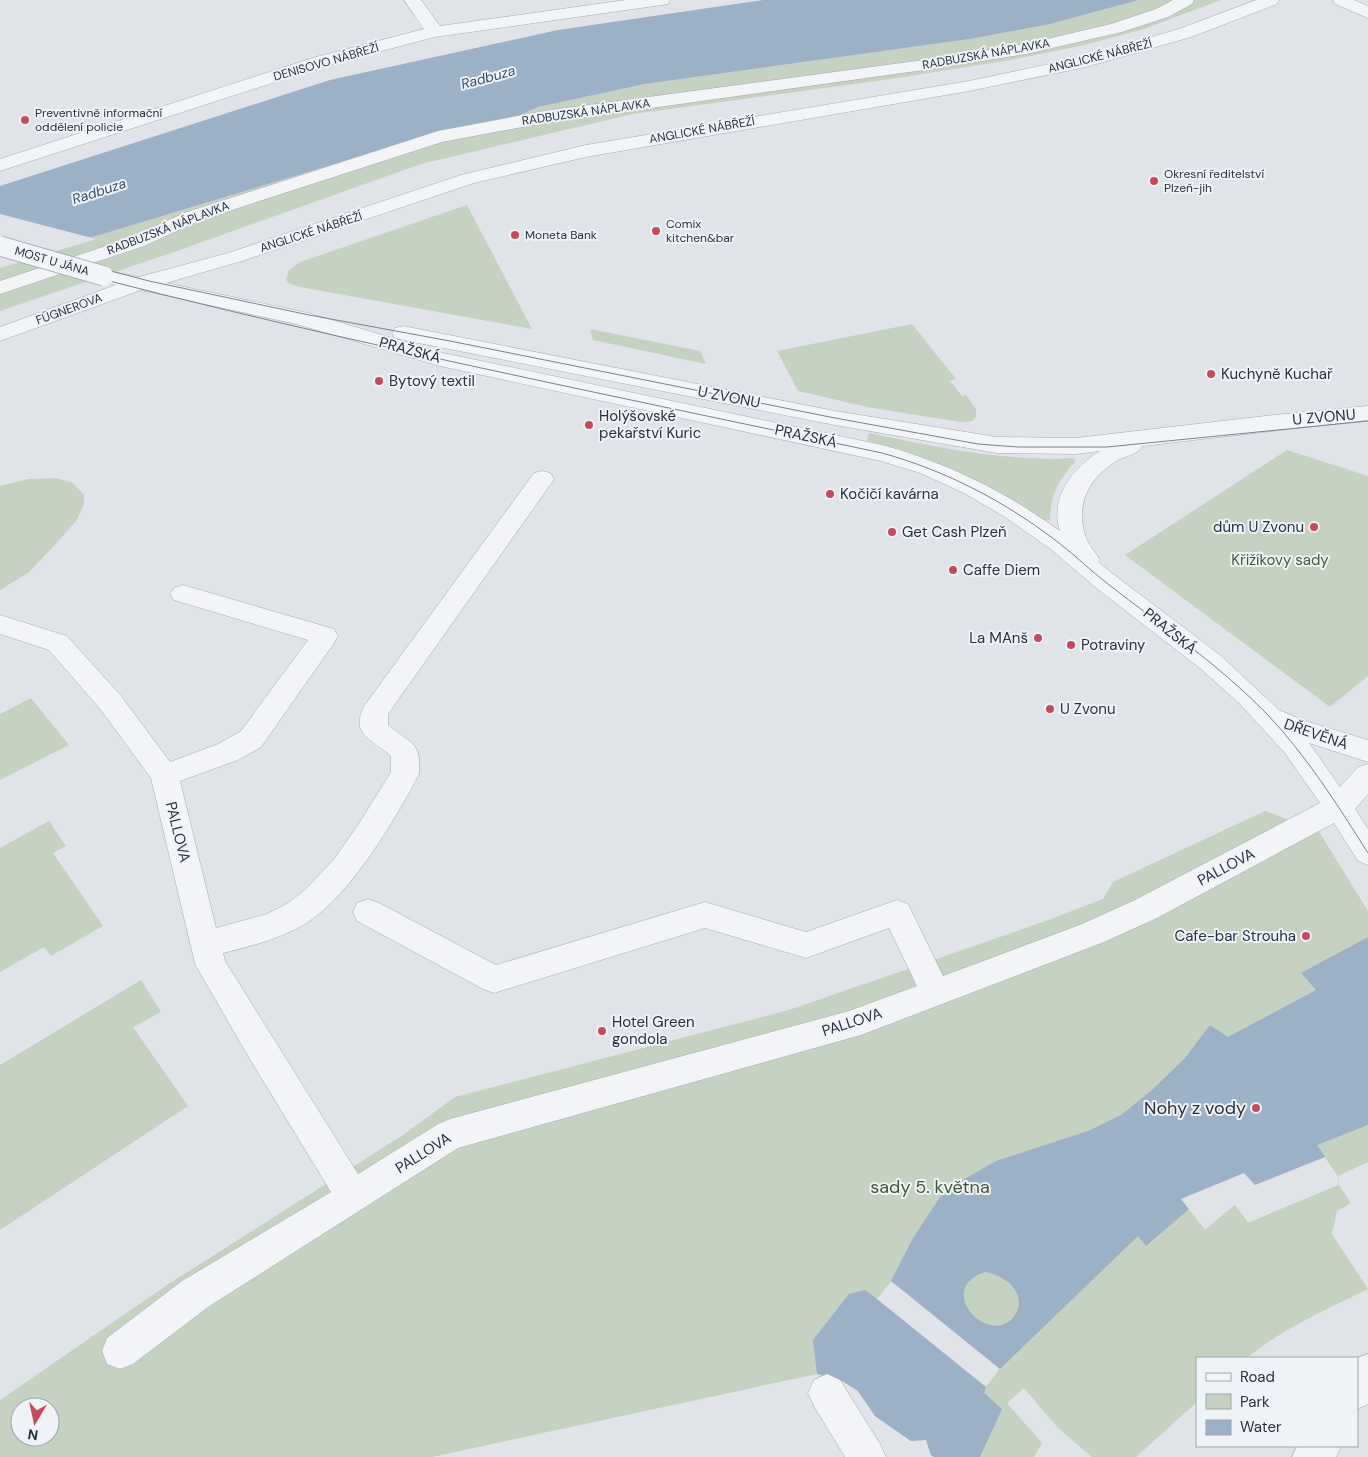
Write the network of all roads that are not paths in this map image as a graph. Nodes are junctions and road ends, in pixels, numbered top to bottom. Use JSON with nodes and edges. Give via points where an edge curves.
{"nodes":[{"id":1,"x":412,"y":0,"type":"edge"},
{"id":2,"x":662,"y":0,"type":"edge"},
{"id":3,"x":1186,"y":0,"type":"edge"},
{"id":4,"x":1271,"y":0,"type":"edge"},
{"id":5,"x":1341,"y":0,"type":"edge"},
{"id":6,"x":1368,"y":13,"type":"edge"},
{"id":7,"x":435,"y":32,"type":"junction"},
{"id":8,"x":0,"y":165,"type":"edge"},
{"id":9,"x":0,"y":246,"type":"edge"},
{"id":10,"x":104,"y":276,"type":"joint"},
{"id":11,"x":138,"y":284,"type":"junction"},
{"id":12,"x":0,"y":288,"type":"edge"},
{"id":13,"x":300,"y":318,"type":"junction"},
{"id":14,"x":0,"y":334,"type":"edge"},
{"id":15,"x":1368,"y":414,"type":"edge"},
{"id":16,"x":1274,"y":422,"type":"junction"},
{"id":17,"x":1368,"y":428,"type":"edge"},
{"id":18,"x":1161,"y":436,"type":"junction"},
{"id":19,"x":542,"y":479,"type":"dead end"},
{"id":20,"x":1110,"y":585,"type":"junction"},
{"id":21,"x":183,"y":594,"type":"dead end"},
{"id":22,"x":0,"y":624,"type":"edge"},
{"id":23,"x":1266,"y":713,"type":"junction"},
{"id":24,"x":1294,"y":728,"type":"junction"},
{"id":25,"x":1368,"y":730,"type":"edge"},
{"id":26,"x":1368,"y":751,"type":"edge"},
{"id":27,"x":164,"y":775,"type":"junction"},
{"id":28,"x":1368,"y":775,"type":"edge"},
{"id":29,"x":1338,"y":807,"type":"junction"},
{"id":30,"x":1368,"y":853,"type":"edge"},
{"id":31,"x":368,"y":912,"type":"dead end"},
{"id":32,"x":206,"y":944,"type":"junction"},
{"id":33,"x":936,"y":993,"type":"junction"},
{"id":34,"x":353,"y":1197,"type":"junction"},
{"id":35,"x":120,"y":1350,"type":"dead end"},
{"id":36,"x":1368,"y":1372,"type":"edge"},
{"id":37,"x":1358,"y":1388,"type":"edge"},
{"id":38,"x":827,"y":1393,"type":"dead end"},
{"id":39,"x":1321,"y":1447,"type":"edge"},
{"id":40,"x":867,"y":1457,"type":"edge"},
{"id":41,"x":1312,"y":1457,"type":"edge"}],
"edges":[{"from":1,"to":7,"type":"street"},
{"from":2,"to":7,"type":"street","name":"DENISOVO NÁBŘEŽÍ"},
{"from":3,"to":12,"type":"street","name":"RADBUZSKÁ NÁPLAVKA","via":[[1162,13],[1125,25],[1026,49],[544,117],[438,137],[191,217],[137,242]]},
{"from":4,"to":11,"type":"street","name":"ANGLICKÉ NÁBŘEŽÍ","via":[[1185,33],[1086,62],[969,86],[586,151],[468,179],[235,257]]},
{"from":5,"to":6,"type":"street"},
{"from":7,"to":8,"type":"street","name":"DENISOVO NÁBŘEŽÍ","via":[[322,61]]},
{"from":9,"to":10,"type":"street","name":"MOST U JÁNA","bridge":true},
{"from":10,"to":11,"type":"street","name":"PRAŽSKÁ"},
{"from":11,"to":13,"type":"street","name":"PRAŽSKÁ"},
{"from":11,"to":14,"type":"street","name":"FÜGNEROVA"},
{"from":13,"to":18,"type":"street","name":"U ZVONU","via":[[430,337],[978,444],[1064,447]]},
{"from":13,"to":20,"type":"street","name":"PRAŽSKÁ","via":[[440,359],[918,463],[1002,503],[1053,538]]},
{"from":15,"to":16,"type":"street","name":"U ZVONU"},
{"from":16,"to":17,"type":"street"},
{"from":16,"to":18,"type":"street","name":"U ZVONU"},
{"from":18,"to":20,"type":"street","name":"U ZVONU","via":[[1110,455],[1080,479],[1070,496],[1068,512],[1074,538],[1082,553]]},
{"from":19,"to":32,"type":"street","via":[[375,712],[376,729],[404,750],[408,761],[405,774],[348,862],[319,896],[297,913],[270,926]]},
{"from":20,"to":23,"type":"street","name":"PRAŽSKÁ","via":[[1236,684]]},
{"from":21,"to":27,"type":"street","via":[[325,636],[251,739],[228,752]]},
{"from":22,"to":27,"type":"street","name":"PALLOVA","via":[[58,643],[111,703]]},
{"from":23,"to":24,"type":"street","name":"DŘEVĚNÁ"},
{"from":23,"to":29,"type":"street","name":"PRAŽSKÁ"},
{"from":24,"to":25,"type":"street","via":[[1338,733]]},
{"from":24,"to":26,"type":"street","name":"DŘEVĚNÁ"},
{"from":27,"to":32,"type":"street","name":"PALLOVA"},
{"from":28,"to":29,"type":"street"},
{"from":29,"to":30,"type":"street","name":"PRAŽSKÁ"},
{"from":29,"to":33,"type":"street","name":"PALLOVA","via":[[1146,910]]},
{"from":31,"to":33,"type":"street","via":[[494,979],[705,915],[806,945],[897,913]]},
{"from":32,"to":34,"type":"street","name":"PALLOVA","via":[[210,964]]},
{"from":33,"to":34,"type":"street","name":"PALLOVA","via":[[850,1025],[450,1135]]},
{"from":34,"to":35,"type":"street","name":"PALLOVA","via":[[195,1294]]},
{"from":36,"to":37,"type":"street"},
{"from":38,"to":40,"type":"street"},
{"from":39,"to":41,"type":"street"}]}
